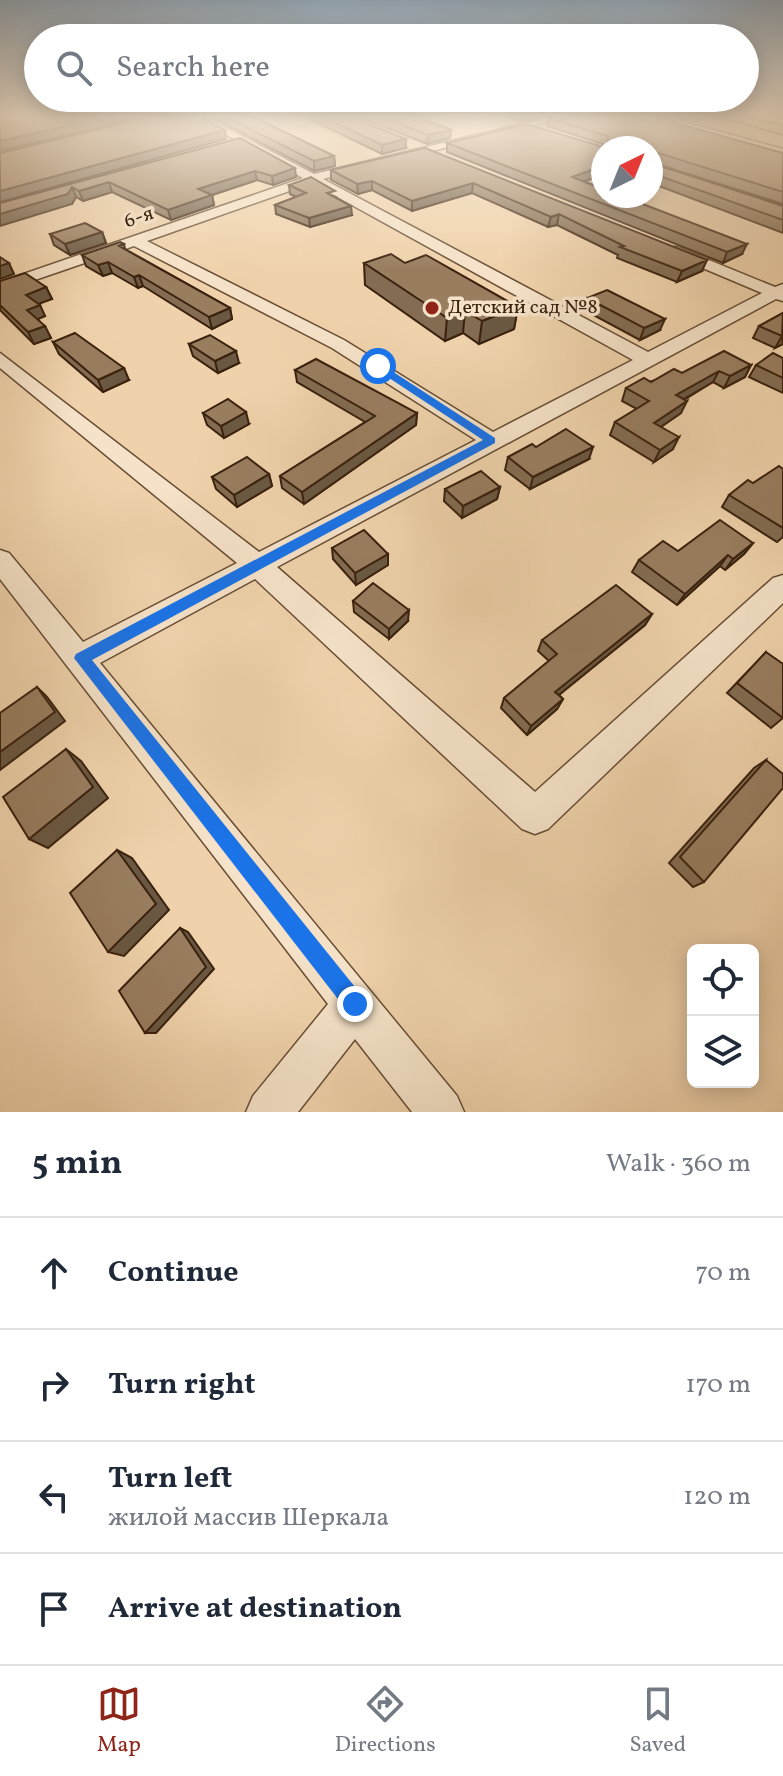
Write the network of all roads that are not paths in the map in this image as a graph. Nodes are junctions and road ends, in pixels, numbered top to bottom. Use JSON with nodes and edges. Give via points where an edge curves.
{"nodes":[{"id":1,"x":294,"y":167,"type":"edge"},
{"id":2,"x":356,"y":167,"type":"edge"},
{"id":3,"x":314,"y":178,"type":"junction"},
{"id":4,"x":134,"y":240,"type":"junction"},
{"id":5,"x":658,"y":245,"type":"edge"},
{"id":6,"x":0,"y":287,"type":"edge"},
{"id":7,"x":780,"y":292,"type":"edge"},
{"id":8,"x":0,"y":359,"type":"edge"},
{"id":9,"x":648,"y":360,"type":"junction"},
{"id":10,"x":491,"y":440,"type":"junction"},
{"id":11,"x":0,"y":560,"type":"edge"},
{"id":12,"x":257,"y":565,"type":"junction"},
{"id":13,"x":783,"y":586,"type":"edge"},
{"id":14,"x":81,"y":658,"type":"junction"},
{"id":15,"x":355,"y":1004,"type":"junction"},
{"id":16,"x":269,"y":1112,"type":"edge"},
{"id":17,"x":441,"y":1112,"type":"edge"}],
"edges":[{"from":1,"to":3,"type":"street"},
{"from":2,"to":3,"type":"street","name":"6-я"},
{"from":3,"to":4,"type":"street","name":"6-я"},
{"from":3,"to":9,"type":"street"},
{"from":4,"to":6,"type":"street","name":"6-я"},
{"from":4,"to":10,"type":"street","via":[[378,366]]},
{"from":5,"to":7,"type":"street"},
{"from":7,"to":9,"type":"street"},
{"from":8,"to":12,"type":"street"},
{"from":9,"to":10,"type":"street"},
{"from":10,"to":12,"type":"street"},
{"from":11,"to":14,"type":"street"},
{"from":12,"to":13,"type":"street","via":[[535,816]]},
{"from":12,"to":14,"type":"street"},
{"from":14,"to":15,"type":"street"},
{"from":15,"to":16,"type":"street"},
{"from":15,"to":17,"type":"street"}]}
